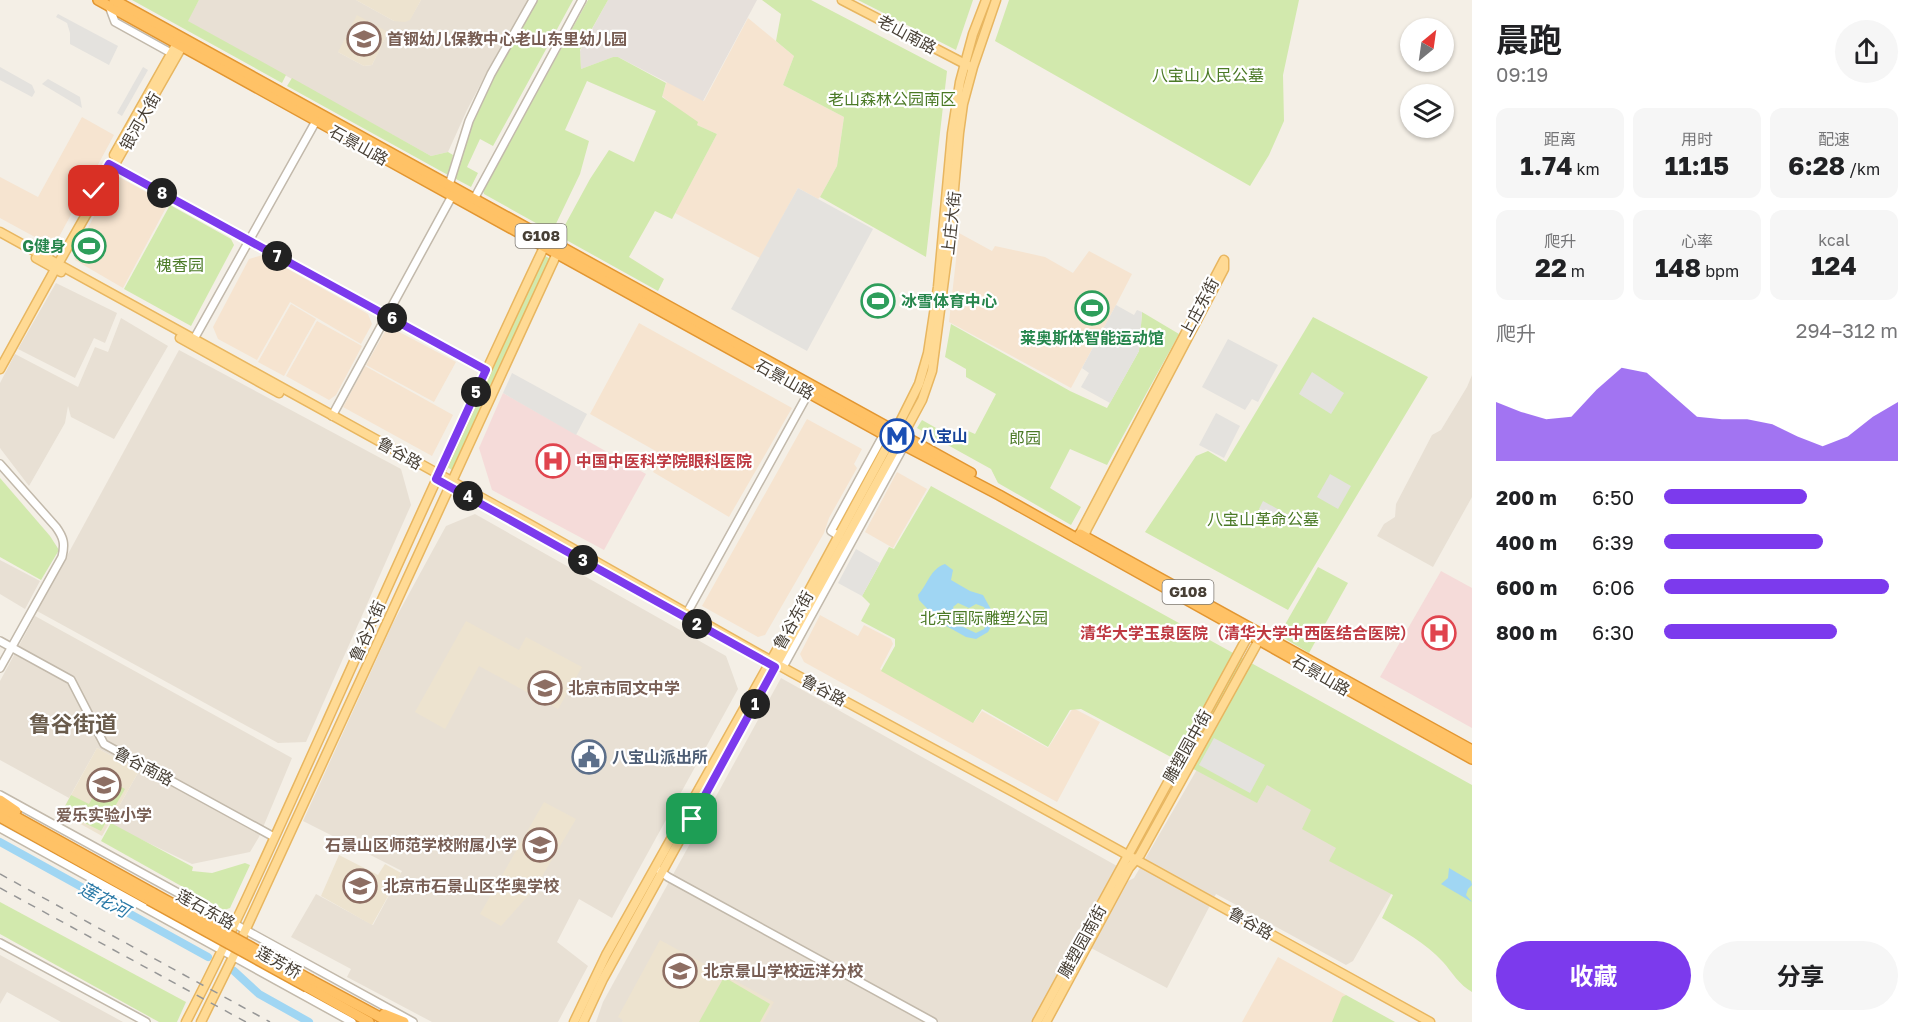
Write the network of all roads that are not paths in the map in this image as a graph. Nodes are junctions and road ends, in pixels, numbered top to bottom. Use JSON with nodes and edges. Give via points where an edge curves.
{"nodes":[{"id":1,"x":98,"y":0,"type":"edge"},
{"id":2,"x":533,"y":0,"type":"edge"},
{"id":3,"x":582,"y":0,"type":"edge"},
{"id":4,"x":842,"y":0,"type":"edge"},
{"id":5,"x":986,"y":0,"type":"edge"},
{"id":6,"x":996,"y":0,"type":"edge"},
{"id":7,"x":112,"y":3,"type":"edge"},
{"id":8,"x":182,"y":41,"type":"junction"},
{"id":9,"x":171,"y":53,"type":"junction"},
{"id":10,"x":968,"y":66,"type":"junction"},
{"id":11,"x":316,"y":121,"type":"junction"},
{"id":12,"x":111,"y":165,"type":"junction"},
{"id":13,"x":449,"y":185,"type":"junction"},
{"id":14,"x":452,"y":196,"type":"junction"},
{"id":15,"x":474,"y":199,"type":"junction"},
{"id":16,"x":0,"y":232,"type":"edge"},
{"id":17,"x":0,"y":239,"type":"edge"},
{"id":18,"x":248,"y":240,"type":"junction"},
{"id":19,"x":546,"y":243,"type":"junction"},
{"id":20,"x":559,"y":250,"type":"junction"},
{"id":21,"x":54,"y":266,"type":"junction"},
{"id":22,"x":387,"y":316,"type":"junction"},
{"id":23,"x":194,"y":339,"type":"junction"},
{"id":24,"x":0,"y":359,"type":"edge"},
{"id":25,"x":0,"y":369,"type":"edge"},
{"id":26,"x":486,"y":370,"type":"junction"},
{"id":27,"x":809,"y":392,"type":"junction"},
{"id":28,"x":332,"y":416,"type":"junction"},
{"id":29,"x":897,"y":438,"type":"junction"},
{"id":30,"x":0,"y":464,"type":"edge"},
{"id":31,"x":437,"y":476,"type":"junction"},
{"id":32,"x":451,"y":484,"type":"junction"},
{"id":33,"x":1081,"y":537,"type":"junction"},
{"id":34,"x":687,"y":613,"type":"junction"},
{"id":35,"x":1249,"y":634,"type":"junction"},
{"id":36,"x":1259,"y":640,"type":"junction"},
{"id":37,"x":0,"y":641,"type":"edge"},
{"id":38,"x":12,"y":648,"type":"junction"},
{"id":39,"x":0,"y":654,"type":"edge"},
{"id":40,"x":775,"y":664,"type":"junction"},
{"id":41,"x":0,"y":668,"type":"edge"},
{"id":42,"x":1472,"y":750,"type":"edge"},
{"id":43,"x":1472,"y":759,"type":"edge"},
{"id":44,"x":1179,"y":762,"type":"junction"},
{"id":45,"x":1189,"y":767,"type":"junction"},
{"id":46,"x":0,"y":795,"type":"edge"},
{"id":47,"x":0,"y":800,"type":"edge"},
{"id":48,"x":0,"y":808,"type":"edge"},
{"id":49,"x":1150,"y":815,"type":"junction"},
{"id":50,"x":0,"y":817,"type":"edge"},
{"id":51,"x":1159,"y":821,"type":"junction"},
{"id":52,"x":0,"y":828,"type":"edge"},
{"id":53,"x":52,"y":837,"type":"junction"},
{"id":54,"x":274,"y":837,"type":"junction"},
{"id":55,"x":1131,"y":859,"type":"junction"},
{"id":56,"x":659,"y":870,"type":"junction"},
{"id":57,"x":151,"y":896,"type":"junction"},
{"id":58,"x":201,"y":906,"type":"junction"},
{"id":59,"x":233,"y":924,"type":"junction"},
{"id":60,"x":245,"y":930,"type":"junction"},
{"id":61,"x":188,"y":931,"type":"junction"},
{"id":62,"x":0,"y":943,"type":"edge"},
{"id":63,"x":278,"y":949,"type":"junction"},
{"id":64,"x":222,"y":950,"type":"junction"},
{"id":65,"x":233,"y":957,"type":"junction"},
{"id":66,"x":264,"y":974,"type":"junction"},
{"id":67,"x":206,"y":983,"type":"junction"},
{"id":68,"x":217,"y":990,"type":"junction"},
{"id":69,"x":349,"y":1005,"type":"junction"},
{"id":70,"x":146,"y":1022,"type":"edge"},
{"id":71,"x":186,"y":1022,"type":"edge"},
{"id":72,"x":201,"y":1022,"type":"edge"},
{"id":73,"x":352,"y":1022,"type":"edge"},
{"id":74,"x":364,"y":1022,"type":"edge"},
{"id":75,"x":369,"y":1022,"type":"edge"},
{"id":76,"x":388,"y":1022,"type":"edge"},
{"id":77,"x":404,"y":1022,"type":"edge"},
{"id":78,"x":413,"y":1022,"type":"edge"},
{"id":79,"x":574,"y":1022,"type":"edge"},
{"id":80,"x":583,"y":1022,"type":"edge"},
{"id":81,"x":933,"y":1022,"type":"edge"},
{"id":82,"x":1037,"y":1022,"type":"edge"},
{"id":83,"x":1046,"y":1022,"type":"edge"},
{"id":84,"x":1419,"y":1022,"type":"edge"},
{"id":85,"x":1430,"y":1022,"type":"edge"}],
"edges":[{"from":1,"to":7,"type":"highway","name":"石景山路","number":"G108"},
{"from":2,"to":13,"type":"street","via":[[468,121]]},
{"from":3,"to":15,"type":"street"},
{"from":4,"to":10,"type":"main road","name":"老山南路"},
{"from":5,"to":10,"type":"main road","name":"上庄大街"},
{"from":6,"to":10,"type":"main road","name":"上庄大街"},
{"from":7,"to":8,"type":"highway","name":"石景山路","number":"G108"},
{"from":7,"to":9,"type":"street","via":[[115,22]]},
{"from":8,"to":9,"type":"main road","name":"银河大街"},
{"from":8,"to":11,"type":"highway","name":"石景山路","number":"G108"},
{"from":8,"to":12,"type":"main road","name":"银河大街"},
{"from":8,"to":13,"type":"highway","name":"石景山路","number":"G108"},
{"from":9,"to":12,"type":"main road","name":"银河大街"},
{"from":10,"to":29,"type":"main road","name":"上庄大街","via":[[936,355],[927,387]]},
{"from":11,"to":14,"type":"highway","name":"石景山路","number":"G108"},
{"from":11,"to":18,"type":"street"},
{"from":12,"to":18,"type":"street"},
{"from":12,"to":21,"type":"main road","name":"银河大街"},
{"from":13,"to":15,"type":"highway","name":"石景山路","number":"G108"},
{"from":14,"to":19,"type":"highway","name":"石景山路","number":"G108"},
{"from":14,"to":22,"type":"street"},
{"from":15,"to":19,"type":"highway","name":"石景山路","number":"G108"},
{"from":16,"to":21,"type":"main road","name":"鲁谷路"},
{"from":17,"to":21,"type":"main road","name":"鲁谷路"},
{"from":18,"to":22,"type":"street"},
{"from":18,"to":23,"type":"street"},
{"from":19,"to":20,"type":"highway","name":"石景山路","number":"G108"},
{"from":19,"to":26,"type":"main road","name":"鲁谷大街"},
{"from":20,"to":27,"type":"highway","name":"石景山路","number":"G108"},
{"from":20,"to":29,"type":"highway","name":"石景山路","number":"G108"},
{"from":20,"to":32,"type":"main road","name":"鲁谷大街"},
{"from":21,"to":23,"type":"main road","name":"鲁谷路"},
{"from":21,"to":24,"type":"main road"},
{"from":21,"to":25,"type":"main road"},
{"from":21,"to":31,"type":"main road","name":"鲁谷路"},
{"from":22,"to":26,"type":"street"},
{"from":22,"to":28,"type":"street"},
{"from":23,"to":28,"type":"main road","name":"鲁谷路"},
{"from":26,"to":31,"type":"main road","name":"鲁谷大街"},
{"from":27,"to":29,"type":"highway","name":"石景山路","number":"G108"},
{"from":27,"to":34,"type":"street"},
{"from":28,"to":31,"type":"main road","name":"鲁谷路"},
{"from":29,"to":33,"type":"highway","name":"石景山路","number":"G108"},
{"from":29,"to":40,"type":"main road","name":"鲁谷东街"},
{"from":29,"to":40,"type":"main road","name":"鲁谷东街","via":[[835,533]]},
{"from":30,"to":38,"type":"street","via":[[56,527],[65,545]]},
{"from":31,"to":32,"type":"main road","name":"鲁谷路"},
{"from":31,"to":54,"type":"main road","name":"鲁谷大街"},
{"from":32,"to":34,"type":"main road","name":"鲁谷路"},
{"from":32,"to":40,"type":"main road","name":"鲁谷路"},
{"from":32,"to":60,"type":"main road","name":"鲁谷大街"},
{"from":33,"to":33,"type":"main road","name":"上庄东街","via":[[1220,278],[1224,260]]},
{"from":33,"to":35,"type":"highway","name":"石景山路","number":"G108"},
{"from":33,"to":42,"type":"highway","name":"石景山路","number":"G108"},
{"from":34,"to":40,"type":"main road","name":"鲁谷路"},
{"from":35,"to":36,"type":"highway","name":"石景山路","number":"G108"},
{"from":35,"to":44,"type":"main road","name":"雕塑园中街"},
{"from":36,"to":43,"type":"highway","name":"石景山路","number":"G108"},
{"from":36,"to":45,"type":"main road","name":"雕塑园中街"},
{"from":37,"to":38,"type":"street","name":"鲁谷南路"},
{"from":38,"to":39,"type":"street"},
{"from":38,"to":41,"type":"street"},
{"from":38,"to":54,"type":"street","name":"鲁谷南路","via":[[71,680],[104,744]]},
{"from":40,"to":55,"type":"main road","name":"鲁谷路"},
{"from":40,"to":56,"type":"main road","name":"鲁谷东街"},
{"from":44,"to":45,"type":"main road"},
{"from":44,"to":49,"type":"main road","name":"雕塑园中街"},
{"from":45,"to":51,"type":"main road","name":"雕塑园中街"},
{"from":46,"to":58,"type":"street","name":"莲石东路"},
{"from":47,"to":53,"type":"highway"},
{"from":48,"to":53,"type":"highway","name":"莲石东路"},
{"from":49,"to":51,"type":"main road","via":[[1153,821]]},
{"from":49,"to":55,"type":"main road","name":"雕塑园中街"},
{"from":50,"to":57,"type":"highway","name":"莲石东路"},
{"from":51,"to":55,"type":"main road","name":"雕塑园中街"},
{"from":52,"to":61,"type":"street","name":"莲石东路"},
{"from":53,"to":57,"type":"highway","name":"莲石东路"},
{"from":54,"to":59,"type":"main road","name":"鲁谷大街"},
{"from":55,"to":82,"type":"main road","name":"雕塑园南街"},
{"from":55,"to":83,"type":"main road","name":"雕塑园南街"},
{"from":55,"to":84,"type":"main road","name":"鲁谷路"},
{"from":55,"to":85,"type":"main road","name":"鲁谷路"},
{"from":56,"to":79,"type":"main road","name":"鲁谷东街","via":[[596,975]]},
{"from":56,"to":80,"type":"main road","name":"鲁谷东街"},
{"from":56,"to":81,"type":"street"},
{"from":57,"to":69,"type":"highway","name":"莲芳桥","bridge":true},
{"from":58,"to":59,"type":"street","name":"莲石东路"},
{"from":58,"to":61,"type":"street"},
{"from":59,"to":60,"type":"street","name":"莲石东路"},
{"from":59,"to":64,"type":"main road","name":"鲁谷大街"},
{"from":60,"to":63,"type":"street","name":"莲石东路"},
{"from":60,"to":65,"type":"main road","name":"鲁谷大街"},
{"from":61,"to":64,"type":"street","name":"莲石东路"},
{"from":62,"to":70,"type":"street"},
{"from":63,"to":66,"type":"street"},
{"from":63,"to":78,"type":"street","name":"莲石东路"},
{"from":64,"to":65,"type":"street","name":"莲石东路"},
{"from":64,"to":67,"type":"main road","name":"鲁谷大街"},
{"from":65,"to":66,"type":"street","name":"莲石东路"},
{"from":65,"to":68,"type":"main road","name":"鲁谷大街"},
{"from":66,"to":73,"type":"street","name":"莲石东路"},
{"from":67,"to":68,"type":"main road","via":[[214,982]]},
{"from":67,"to":71,"type":"main road","name":"鲁谷大街"},
{"from":68,"to":72,"type":"main road","name":"鲁谷大街"},
{"from":69,"to":74,"type":"highway"},
{"from":69,"to":75,"type":"highway"},
{"from":69,"to":76,"type":"highway"},
{"from":69,"to":77,"type":"highway"}]}
